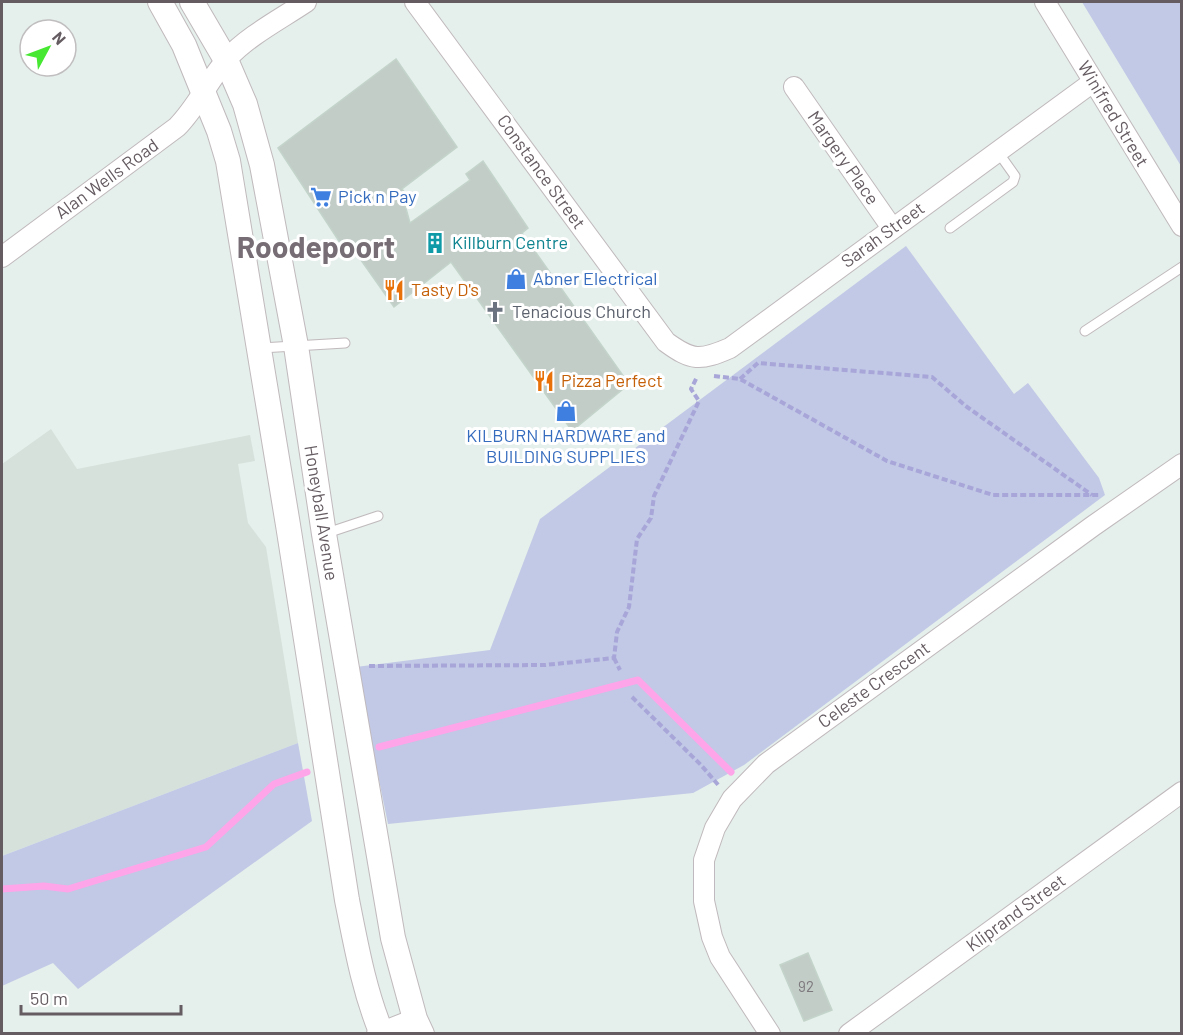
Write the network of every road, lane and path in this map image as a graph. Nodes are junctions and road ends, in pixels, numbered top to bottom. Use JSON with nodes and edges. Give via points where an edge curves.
{"nodes":[{"id":1,"x":160,"y":2,"type":"edge"},
{"id":2,"x":192,"y":2,"type":"edge"},
{"id":3,"x":306,"y":2,"type":"edge"},
{"id":4,"x":415,"y":2,"type":"edge"},
{"id":5,"x":1045,"y":2,"type":"edge"},
{"id":6,"x":226,"y":60,"type":"junction"},
{"id":7,"x":1093,"y":82,"type":"junction"},
{"id":8,"x":794,"y":87,"type":"dead end"},
{"id":9,"x":204,"y":93,"type":"junction"},
{"id":10,"x":998,"y":152,"type":"junction"},
{"id":11,"x":1182,"y":226,"type":"edge"},
{"id":12,"x":892,"y":228,"type":"junction"},
{"id":13,"x":951,"y":228,"type":"dead end"},
{"id":14,"x":2,"y":257,"type":"edge"},
{"id":15,"x":1182,"y":267,"type":"edge"},
{"id":16,"x":1085,"y":332,"type":"dead end"},
{"id":17,"x":666,"y":342,"type":"joint"},
{"id":18,"x":345,"y":344,"type":"dead end"},
{"id":19,"x":296,"y":346,"type":"junction"},
{"id":20,"x":259,"y":348,"type":"junction"},
{"id":21,"x":699,"y":374,"type":"dead end"},
{"id":22,"x":709,"y":375,"type":"dead end"},
{"id":23,"x":740,"y":379,"type":"junction"},
{"id":24,"x":1182,"y":464,"type":"edge"},
{"id":25,"x":1092,"y":495,"type":"junction"},
{"id":26,"x":1108,"y":495,"type":"dead end"},
{"id":27,"x":378,"y":516,"type":"dead end"},
{"id":28,"x":324,"y":534,"type":"junction"},
{"id":29,"x":614,"y":658,"type":"junction"},
{"id":30,"x":368,"y":666,"type":"dead end"},
{"id":31,"x":620,"y":670,"type":"dead end"},
{"id":32,"x":632,"y":697,"type":"dead end"},
{"id":33,"x":723,"y":790,"type":"dead end"},
{"id":34,"x":1182,"y":792,"type":"edge"},
{"id":35,"x":419,"y":1026,"type":"edge"},
{"id":36,"x":380,"y":1033,"type":"edge"},
{"id":37,"x":770,"y":1034,"type":"edge"},
{"id":38,"x":849,"y":1034,"type":"edge"}],
"edges":[{"from":1,"to":9,"type":"street","name":"Honeyball Avenue"},
{"from":2,"to":6,"type":"street","name":"Honeyball Avenue"},
{"from":3,"to":6,"type":"street","via":[[244,43]]},
{"from":4,"to":17,"type":"street","name":"Constance Street"},
{"from":5,"to":7,"type":"street","name":"Winifred Street"},
{"from":6,"to":9,"type":"street"},
{"from":6,"to":19,"type":"street","name":"Honeyball Avenue","via":[[245,104],[262,165]]},
{"from":7,"to":10,"type":"street","name":"Sarah Street"},
{"from":7,"to":11,"type":"street","name":"Winifred Street"},
{"from":8,"to":12,"type":"street","name":"Margery Place"},
{"from":9,"to":14,"type":"street","name":"Alan Wells Road","via":[[177,127]]},
{"from":9,"to":20,"type":"street","name":"Honeyball Avenue","via":[[228,161]]},
{"from":10,"to":12,"type":"street","name":"Sarah Street"},
{"from":10,"to":13,"type":"lane","via":[[1015,176],[1013,182]]},
{"from":12,"to":17,"type":"street","name":"Sarah Street","via":[[730,348],[700,358],[683,354]]},
{"from":15,"to":16,"type":"lane"},
{"from":18,"to":19,"type":"lane"},
{"from":19,"to":20,"type":"lane"},
{"from":19,"to":28,"type":"street","name":"Honeyball Avenue"},
{"from":20,"to":36,"type":"street","name":"Honeyball Avenue","via":[[345,889],[358,958]]},
{"from":21,"to":29,"type":"path","via":[[692,389],[699,401],[654,496],[651,518],[637,539],[629,607],[617,632]]},
{"from":22,"to":23,"type":"path"},
{"from":23,"to":25,"type":"path","via":[[887,461],[993,495]]},
{"from":23,"to":25,"type":"path","via":[[758,363],[932,377],[967,407]]},
{"from":24,"to":37,"type":"street","name":"Celeste Crescent","via":[[766,764],[732,799],[715,828],[704,860],[704,901],[720,957]]},
{"from":25,"to":26,"type":"path"},
{"from":27,"to":28,"type":"lane"},
{"from":28,"to":35,"type":"street","name":"Honeyball Avenue","via":[[393,938]]},
{"from":29,"to":30,"type":"path","via":[[545,665]]},
{"from":29,"to":31,"type":"path"},
{"from":32,"to":33,"type":"path"},
{"from":34,"to":38,"type":"street","name":"Kliprand Street"},
{"from":35,"to":36,"type":"street"}]}
